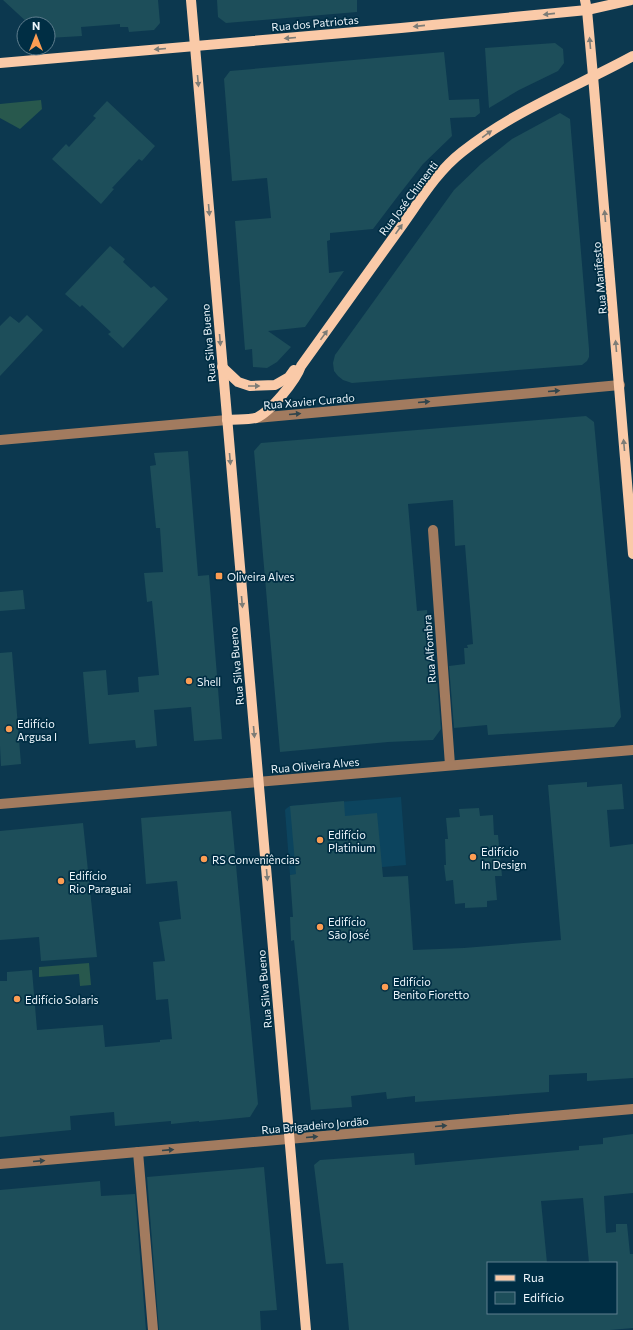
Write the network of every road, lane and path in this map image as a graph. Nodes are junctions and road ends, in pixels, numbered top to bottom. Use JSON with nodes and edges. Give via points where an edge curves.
{"nodes":[{"id":1,"x":191,"y":0,"type":"edge"},
{"id":2,"x":631,"y":0,"type":"edge"},
{"id":3,"x":586,"y":5,"type":"edge"},
{"id":4,"x":195,"y":46,"type":"junction"},
{"id":5,"x":633,"y":56,"type":"edge"},
{"id":6,"x":0,"y":63,"type":"edge"},
{"id":7,"x":593,"y":76,"type":"junction"},
{"id":8,"x":301,"y":366,"type":"junction"},
{"id":9,"x":222,"y":367,"type":"junction"},
{"id":10,"x":620,"y":384,"type":"junction"},
{"id":11,"x":256,"y":418,"type":"junction"},
{"id":12,"x":227,"y":420,"type":"junction"},
{"id":13,"x":0,"y":440,"type":"edge"},
{"id":14,"x":433,"y":530,"type":"dead end"},
{"id":15,"x":633,"y":554,"type":"edge"},
{"id":16,"x":633,"y":750,"type":"edge"},
{"id":17,"x":450,"y":766,"type":"junction"},
{"id":18,"x":258,"y":782,"type":"junction"},
{"id":19,"x":0,"y":804,"type":"edge"},
{"id":20,"x":633,"y":1109,"type":"edge"},
{"id":21,"x":289,"y":1139,"type":"junction"},
{"id":22,"x":138,"y":1152,"type":"junction"},
{"id":23,"x":0,"y":1164,"type":"edge"},
{"id":24,"x":153,"y":1330,"type":"edge"},
{"id":25,"x":306,"y":1330,"type":"edge"}],
"edges":[{"from":1,"to":4,"type":"main road","name":"Rua Silva Bueno"},
{"from":2,"to":3,"type":"main road","name":"Rua dos Patriotas"},
{"from":3,"to":4,"type":"main road","name":"Rua dos Patriotas","one_way":true,"via":[[401,28]]},
{"from":7,"to":3,"type":"main road","name":"Rua Manifesto","one_way":true},
{"from":4,"to":6,"type":"main road","name":"Rua dos Patriotas","one_way":true},
{"from":4,"to":9,"type":"main road","name":"Rua Silva Bueno","one_way":true},
{"from":5,"to":7,"type":"main road"},
{"from":8,"to":7,"type":"main road","name":"Rua José Chimenti","one_way":true,"via":[[421,198],[447,166],[495,128]]},
{"from":10,"to":7,"type":"main road","name":"Rua Manifesto","one_way":true},
{"from":9,"to":8,"type":"main road","name":"Rua José Chimenti","one_way":true,"via":[[238,382],[250,386],[275,385]]},
{"from":8,"to":11,"type":"main road","name":"Rua José Chimenti","via":[[299,373],[279,399]]},
{"from":9,"to":12,"type":"main road","name":"Rua Silva Bueno"},
{"from":11,"to":10,"type":"street","name":"Rua Xavier Curado","one_way":true},
{"from":15,"to":10,"type":"main road","name":"Rua Manifesto","one_way":true},
{"from":11,"to":12,"type":"main road","name":"Rua Xavier Curado"},
{"from":12,"to":13,"type":"street","name":"Rua Xavier Curado"},
{"from":12,"to":18,"type":"main road","name":"Rua Silva Bueno","one_way":true},
{"from":14,"to":17,"type":"street","name":"Rua Alfombra"},
{"from":16,"to":17,"type":"street","name":"Rua Oliveira Alves"},
{"from":17,"to":18,"type":"street","name":"Rua Oliveira Alves"},
{"from":18,"to":19,"type":"street","name":"Rua Oliveira Alves"},
{"from":18,"to":21,"type":"main road","name":"Rua Silva Bueno","one_way":true},
{"from":21,"to":20,"type":"street","name":"Rua Brigadeiro Jordão","one_way":true},
{"from":22,"to":21,"type":"street","name":"Rua Brigadeiro Jordão","one_way":true},
{"from":21,"to":25,"type":"main road","name":"Rua Silva Bueno"},
{"from":23,"to":22,"type":"street","name":"Rua Brigadeiro Jordão","one_way":true},
{"from":22,"to":24,"type":"street"}]}
